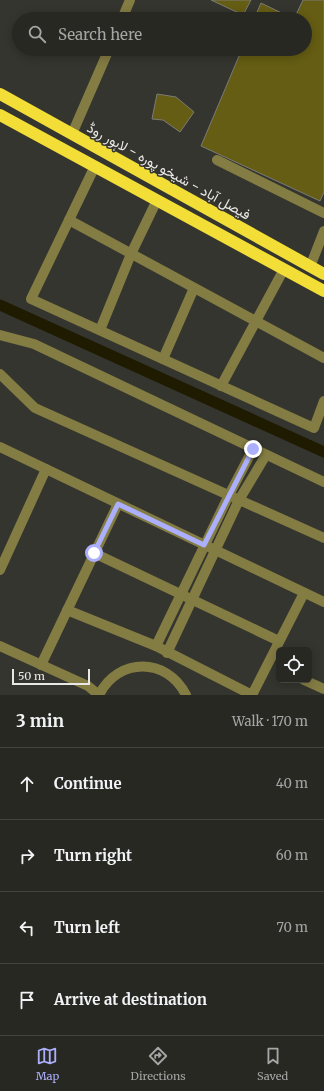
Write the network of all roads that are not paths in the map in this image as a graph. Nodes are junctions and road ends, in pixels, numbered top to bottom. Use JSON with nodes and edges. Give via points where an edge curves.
{"nodes":[{"id":1,"x":130,"y":0,"type":"edge"},
{"id":2,"x":125,"y":12,"type":"edge"},
{"id":3,"x":106,"y":56,"type":"edge"},
{"id":4,"x":0,"y":94,"type":"edge"},
{"id":5,"x":0,"y":114,"type":"edge"},
{"id":6,"x":72,"y":134,"type":"junction"},
{"id":7,"x":217,"y":160,"type":"dead end"},
{"id":8,"x":96,"y":166,"type":"junction"},
{"id":9,"x":157,"y":200,"type":"junction"},
{"id":10,"x":324,"y":213,"type":"edge"},
{"id":11,"x":69,"y":220,"type":"junction"},
{"id":12,"x":324,"y":231,"type":"edge"},
{"id":13,"x":131,"y":254,"type":"junction"},
{"id":14,"x":310,"y":267,"type":"junction"},
{"id":15,"x":284,"y":269,"type":"junction"},
{"id":16,"x":324,"y":274,"type":"edge"},
{"id":17,"x":194,"y":288,"type":"junction"},
{"id":18,"x":324,"y":290,"type":"edge"},
{"id":19,"x":257,"y":322,"type":"junction"},
{"id":20,"x":100,"y":330,"type":"junction"},
{"id":21,"x":0,"y":335,"type":"edge"},
{"id":22,"x":324,"y":358,"type":"edge"},
{"id":23,"x":163,"y":359,"type":"junction"},
{"id":24,"x":0,"y":374,"type":"edge"},
{"id":25,"x":221,"y":386,"type":"junction"},
{"id":26,"x":324,"y":401,"type":"edge"},
{"id":27,"x":0,"y":447,"type":"edge"},
{"id":28,"x":253,"y":449,"type":"junction"},
{"id":29,"x":266,"y":455,"type":"junction"},
{"id":30,"x":46,"y":469,"type":"junction"},
{"id":31,"x":324,"y":482,"type":"edge"},
{"id":32,"x":228,"y":495,"type":"junction"},
{"id":33,"x":239,"y":500,"type":"junction"},
{"id":34,"x":118,"y":504,"type":"junction"},
{"id":35,"x":324,"y":538,"type":"edge"},
{"id":36,"x":204,"y":545,"type":"junction"},
{"id":37,"x":215,"y":550,"type":"junction"},
{"id":38,"x":94,"y":553,"type":"junction"},
{"id":39,"x":0,"y":570,"type":"edge"},
{"id":40,"x":304,"y":593,"type":"junction"},
{"id":41,"x":181,"y":595,"type":"junction"},
{"id":42,"x":191,"y":600,"type":"junction"},
{"id":43,"x":324,"y":602,"type":"edge"},
{"id":44,"x":66,"y":610,"type":"junction"},
{"id":45,"x":279,"y":641,"type":"junction"},
{"id":46,"x":0,"y":646,"type":"edge"},
{"id":47,"x":156,"y":646,"type":"junction"},
{"id":48,"x":167,"y":653,"type":"junction"},
{"id":49,"x":41,"y":665,"type":"junction"},
{"id":50,"x":311,"y":683,"type":"edge"},
{"id":51,"x":324,"y":689,"type":"edge"},
{"id":52,"x":99,"y":695,"type":"edge"},
{"id":53,"x":186,"y":695,"type":"edge"},
{"id":54,"x":252,"y":695,"type":"edge"}],
"edges":[{"from":1,"to":2,"type":"street"},
{"from":3,"to":6,"type":"street"},
{"from":4,"to":6,"type":"highway","name":"فیصل آباد - شیخو پورہ - لاہور روڈ"},
{"from":5,"to":8,"type":"highway"},
{"from":6,"to":14,"type":"highway","name":"فیصل آباد - شیخو پورہ - لاہور روڈ"},
{"from":7,"to":10,"type":"street"},
{"from":8,"to":9,"type":"highway"},
{"from":8,"to":11,"type":"street"},
{"from":9,"to":13,"type":"street"},
{"from":9,"to":15,"type":"highway"},
{"from":11,"to":13,"type":"street"},
{"from":11,"to":20,"type":"street","via":[[31,299]]},
{"from":12,"to":14,"type":"street"},
{"from":13,"to":17,"type":"street"},
{"from":13,"to":20,"type":"street"},
{"from":14,"to":16,"type":"highway","name":"فیصل آباد - شیخو پورہ - لاہور روڈ"},
{"from":15,"to":18,"type":"highway"},
{"from":15,"to":19,"type":"street"},
{"from":17,"to":19,"type":"street"},
{"from":17,"to":23,"type":"street"},
{"from":19,"to":22,"type":"street"},
{"from":19,"to":25,"type":"street"},
{"from":20,"to":23,"type":"street"},
{"from":21,"to":28,"type":"street","via":[[34,344]]},
{"from":23,"to":25,"type":"street"},
{"from":24,"to":32,"type":"street","via":[[35,408]]},
{"from":25,"to":26,"type":"street","via":[[314,428]]},
{"from":27,"to":30,"type":"street"},
{"from":28,"to":29,"type":"street"},
{"from":28,"to":32,"type":"street"},
{"from":29,"to":31,"type":"street"},
{"from":29,"to":33,"type":"street"},
{"from":30,"to":34,"type":"street"},
{"from":30,"to":39,"type":"street"},
{"from":32,"to":33,"type":"street"},
{"from":32,"to":36,"type":"street"},
{"from":33,"to":35,"type":"street"},
{"from":33,"to":37,"type":"street"},
{"from":34,"to":36,"type":"street"},
{"from":34,"to":38,"type":"street"},
{"from":36,"to":37,"type":"street"},
{"from":36,"to":41,"type":"street"},
{"from":37,"to":40,"type":"street"},
{"from":37,"to":42,"type":"street"},
{"from":38,"to":41,"type":"street"},
{"from":38,"to":44,"type":"street"},
{"from":40,"to":43,"type":"street"},
{"from":40,"to":45,"type":"street"},
{"from":41,"to":42,"type":"street"},
{"from":41,"to":47,"type":"street"},
{"from":42,"to":45,"type":"street"},
{"from":42,"to":48,"type":"street"},
{"from":44,"to":47,"type":"street"},
{"from":44,"to":49,"type":"street"},
{"from":45,"to":54,"type":"street"},
{"from":46,"to":49,"type":"street"},
{"from":47,"to":48,"type":"street"},
{"from":48,"to":54,"type":"street"},
{"from":49,"to":52,"type":"street","via":[[88,686]]},
{"from":50,"to":51,"type":"street"},
{"from":52,"to":53,"type":"street","via":[[114,676],[129,668],[145,666],[169,675]]}]}
